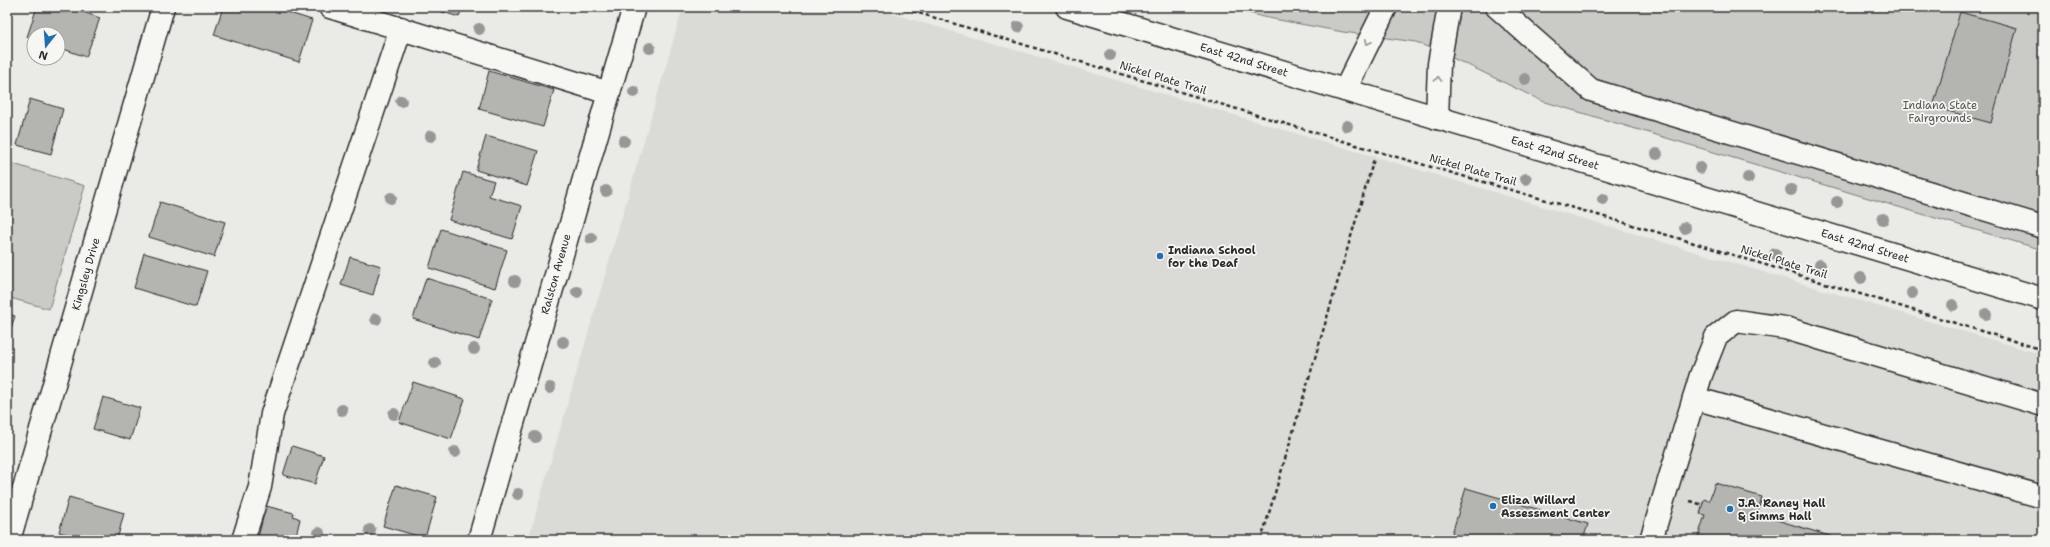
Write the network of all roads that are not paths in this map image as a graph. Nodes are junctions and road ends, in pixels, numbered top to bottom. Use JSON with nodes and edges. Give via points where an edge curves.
{"nodes":[{"id":1,"x":163,"y":7,"type":"edge"},
{"id":2,"x":330,"y":7,"type":"edge"},
{"id":3,"x":634,"y":7,"type":"edge"},
{"id":4,"x":1067,"y":7,"type":"edge"},
{"id":5,"x":1386,"y":7,"type":"edge"},
{"id":6,"x":1449,"y":7,"type":"edge"},
{"id":7,"x":1497,"y":7,"type":"edge"},
{"id":8,"x":401,"y":28,"type":"junction"},
{"id":9,"x":1345,"y":90,"type":"junction"},
{"id":10,"x":609,"y":93,"type":"junction"},
{"id":11,"x":1437,"y":118,"type":"junction"},
{"id":12,"x":2043,"y":227,"type":"edge"},
{"id":13,"x":2043,"y":299,"type":"edge"},
{"id":14,"x":1694,"y":398,"type":"junction"},
{"id":15,"x":2043,"y":405,"type":"edge"},
{"id":16,"x":2043,"y":497,"type":"edge"},
{"id":17,"x":9,"y":540,"type":"edge"},
{"id":18,"x":242,"y":540,"type":"edge"},
{"id":19,"x":479,"y":540,"type":"edge"},
{"id":20,"x":1651,"y":540,"type":"edge"}],
"edges":[{"from":1,"to":17,"type":"street","name":"Kingsley Drive"},
{"from":2,"to":8,"type":"street"},
{"from":3,"to":10,"type":"street","name":"Ralston Avenue"},
{"from":4,"to":9,"type":"street","name":"East 42nd Street"},
{"from":5,"to":9,"type":"street","one_way":true},
{"from":11,"to":6,"type":"street","one_way":true,"via":[[1439,64]]},
{"from":7,"to":12,"type":"street","via":[[1591,90]]},
{"from":8,"to":10,"type":"street"},
{"from":8,"to":18,"type":"street","via":[[272,414],[260,487]]},
{"from":9,"to":11,"type":"street","name":"East 42nd Street"},
{"from":10,"to":19,"type":"street","name":"Ralston Avenue"},
{"from":11,"to":13,"type":"street","name":"East 42nd Street"},
{"from":14,"to":15,"type":"street","via":[[1716,337],[1736,321],[1785,328]]},
{"from":14,"to":16,"type":"street"},
{"from":14,"to":20,"type":"street"}]}
